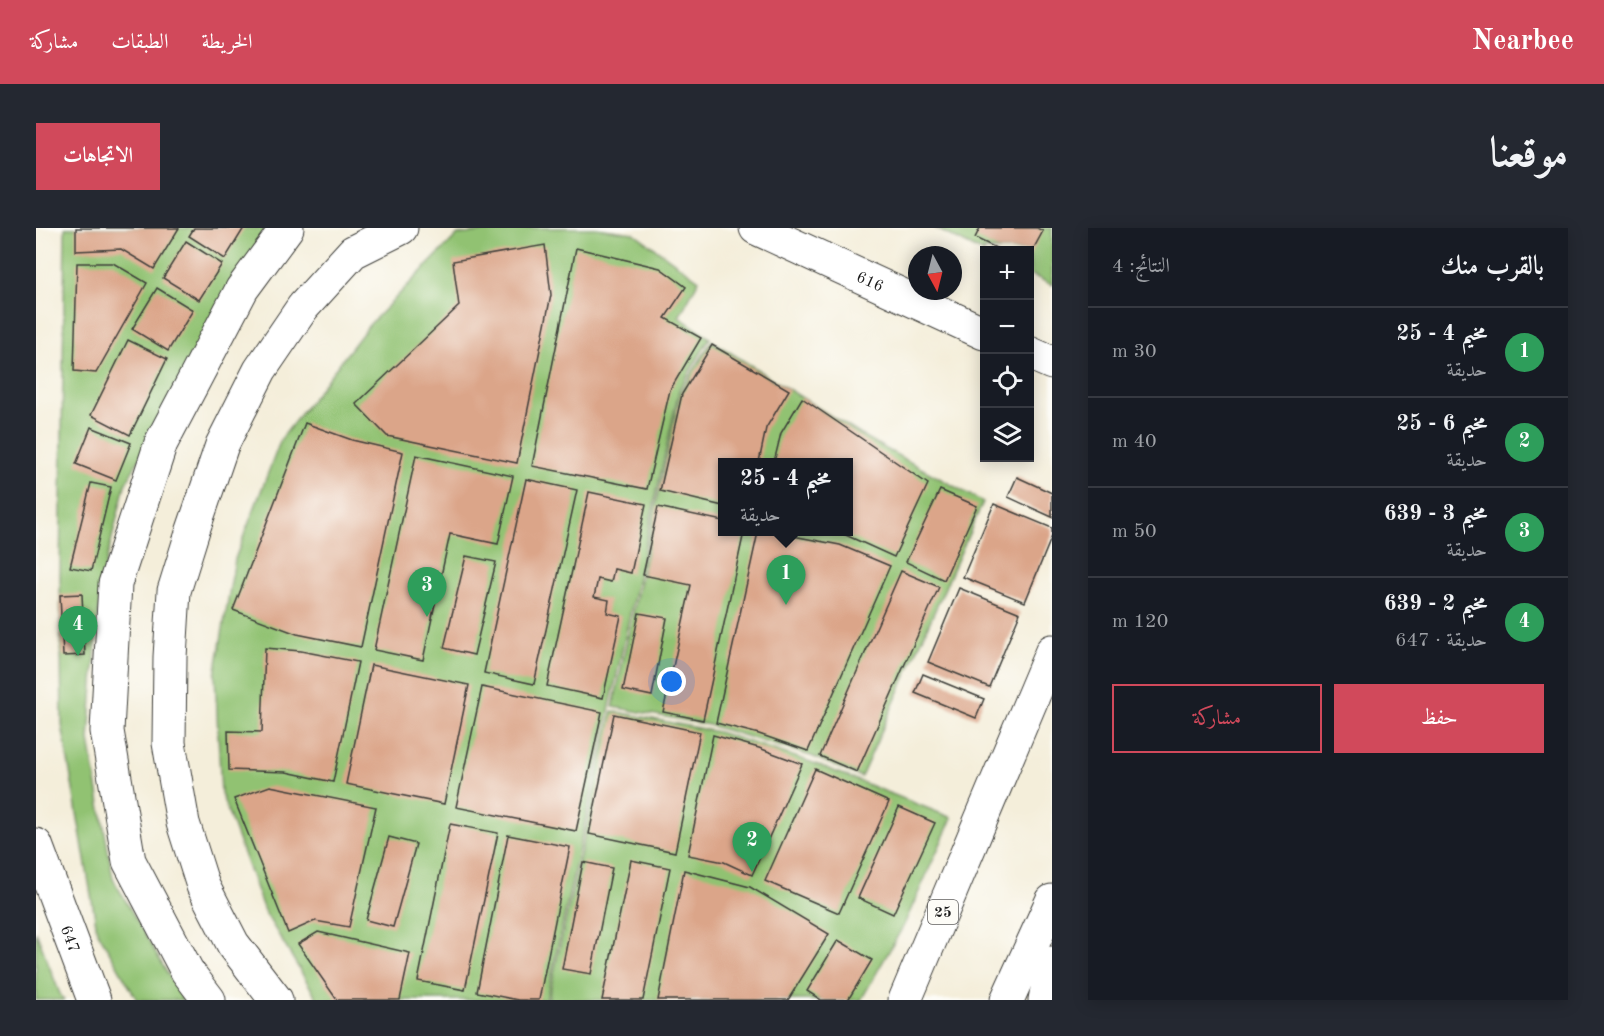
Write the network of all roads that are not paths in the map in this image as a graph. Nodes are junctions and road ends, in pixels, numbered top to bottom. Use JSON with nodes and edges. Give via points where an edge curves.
{"nodes":[{"id":1,"x":287,"y":228,"type":"edge"},
{"id":2,"x":400,"y":228,"type":"edge"},
{"id":3,"x":756,"y":228,"type":"edge"},
{"id":4,"x":364,"y":240,"type":"edge"},
{"id":5,"x":980,"y":331,"type":"edge"},
{"id":6,"x":1031,"y":354,"type":"edge"},
{"id":7,"x":1052,"y":363,"type":"edge"},
{"id":8,"x":1052,"y":651,"type":"edge"},
{"id":9,"x":36,"y":845,"type":"edge"},
{"id":10,"x":1052,"y":901,"type":"edge"},
{"id":11,"x":1052,"y":963,"type":"edge"},
{"id":12,"x":94,"y":1000,"type":"edge"},
{"id":13,"x":209,"y":1000,"type":"edge"},
{"id":14,"x":276,"y":1000,"type":"edge"},
{"id":15,"x":906,"y":1000,"type":"edge"},
{"id":16,"x":1007,"y":1000,"type":"edge"},
{"id":17,"x":1046,"y":1000,"type":"edge"}],
"edges":[{"from":1,"to":13,"type":"main road","via":[[242,289],[161,443],[115,584],[107,731],[129,861],[187,971]]},
{"from":2,"to":4,"type":"main road"},
{"from":3,"to":5,"type":"main road","name":"616"},
{"from":4,"to":14,"type":"main road","via":[[303,307],[260,370],[222,445],[174,591],[169,743],[183,823],[203,886],[233,944]]},
{"from":6,"to":7,"type":"main road"},
{"from":8,"to":15,"type":"main road","number":"25"},
{"from":9,"to":12,"type":"main road","name":"647"},
{"from":10,"to":16,"type":"main road"},
{"from":11,"to":17,"type":"main road"}]}
